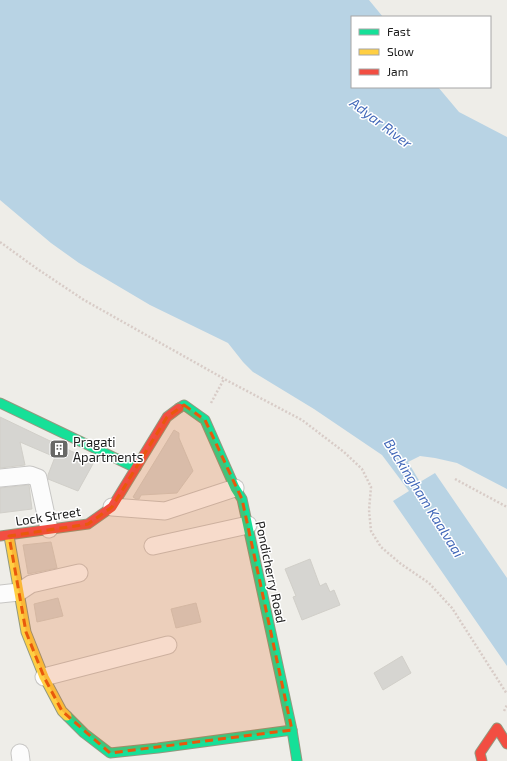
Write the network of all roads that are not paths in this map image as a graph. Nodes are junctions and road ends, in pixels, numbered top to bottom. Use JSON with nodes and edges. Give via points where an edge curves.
{"nodes":[{"id":1,"x":0,"y":403,"type":"edge"},
{"id":2,"x":184,"y":405,"type":"joint"},
{"id":3,"x":136,"y":468,"type":"junction"},
{"id":4,"x":0,"y":478,"type":"edge"},
{"id":5,"x":235,"y":488,"type":"junction"},
{"id":6,"x":112,"y":507,"type":"junction"},
{"id":7,"x":248,"y":525,"type":"junction"},
{"id":8,"x":49,"y":529,"type":"junction"},
{"id":9,"x":5,"y":536,"type":"edge"},
{"id":10,"x":153,"y":546,"type":"dead end"},
{"id":11,"x":80,"y":573,"type":"dead end"},
{"id":12,"x":19,"y":592,"type":"junction"},
{"id":13,"x":0,"y":594,"type":"edge"},
{"id":14,"x":168,"y":644,"type":"dead end"},
{"id":15,"x":44,"y":677,"type":"junction"},
{"id":16,"x":292,"y":730,"type":"junction"},
{"id":17,"x":507,"y":744,"type":"edge"},
{"id":18,"x":297,"y":761,"type":"edge"},
{"id":19,"x":482,"y":761,"type":"edge"}],
"edges":[{"from":1,"to":3,"type":"street"},
{"from":2,"to":3,"type":"street","name":"Lock Street","via":[[167,418]]},
{"from":2,"to":5,"type":"street","name":"Pondicherry Road","via":[[205,420]]},
{"from":3,"to":6,"type":"street","name":"Lock Street"},
{"from":4,"to":8,"type":"street","via":[[30,475],[38,478]]},
{"from":5,"to":6,"type":"street","via":[[165,511]]},
{"from":5,"to":7,"type":"street","name":"Pondicherry Road","via":[[242,499]]},
{"from":6,"to":8,"type":"street","name":"Lock Street","via":[[88,524]]},
{"from":7,"to":10,"type":"street"},
{"from":7,"to":16,"type":"street","name":"Pondicherry Road"},
{"from":8,"to":9,"type":"street","name":"Lock Street"},
{"from":9,"to":12,"type":"street"},
{"from":11,"to":12,"type":"street","via":[[31,584]]},
{"from":12,"to":13,"type":"street"},
{"from":12,"to":15,"type":"street","via":[[26,632]]},
{"from":14,"to":15,"type":"street"},
{"from":15,"to":16,"type":"street","via":[[62,711],[84,733],[110,753]]},
{"from":16,"to":18,"type":"street","name":"Pondicherry Road"},
{"from":17,"to":19,"type":"street","via":[[496,728],[480,753]]}]}
